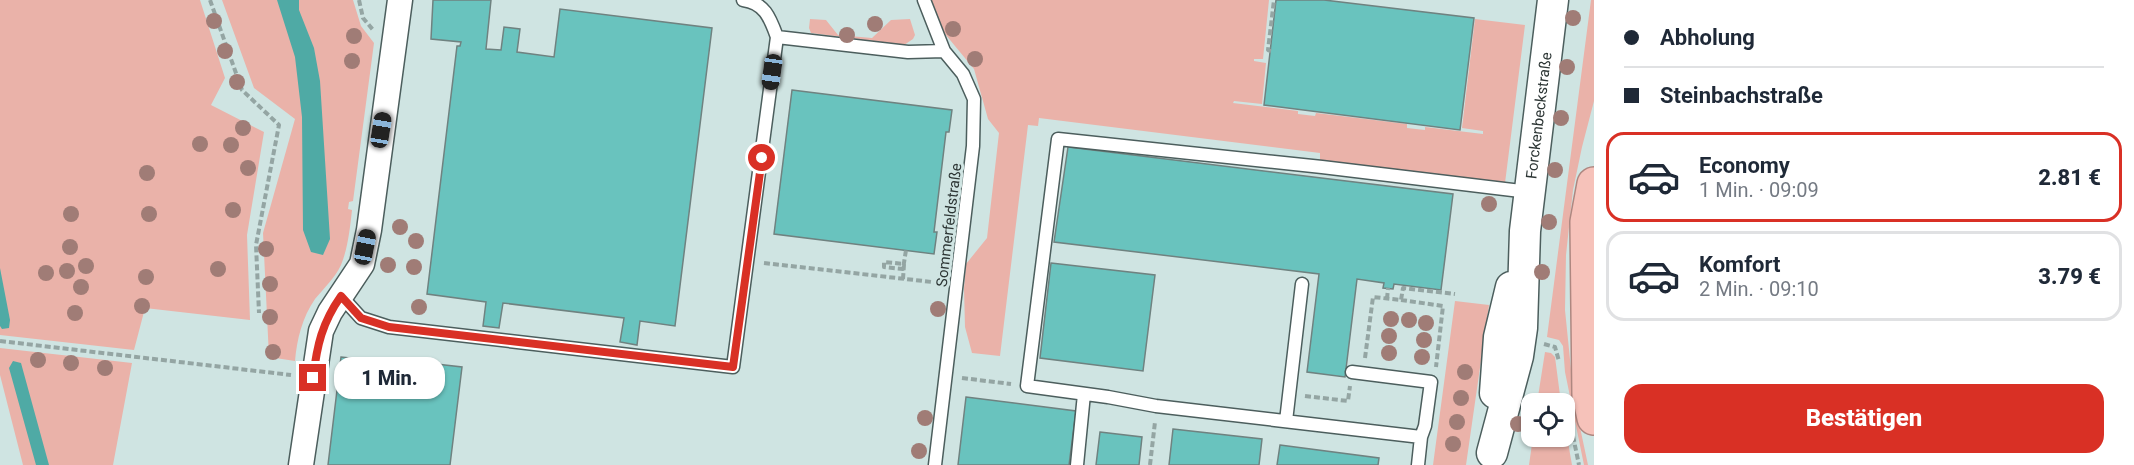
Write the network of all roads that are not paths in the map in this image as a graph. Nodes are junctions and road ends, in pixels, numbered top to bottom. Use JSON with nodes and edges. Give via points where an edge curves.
{"nodes":[{"id":1,"x":400,"y":0,"type":"edge"},
{"id":2,"x":742,"y":0,"type":"edge"},
{"id":3,"x":924,"y":0,"type":"edge"},
{"id":4,"x":1553,"y":0,"type":"edge"},
{"id":5,"x":777,"y":37,"type":"junction"},
{"id":6,"x":944,"y":51,"type":"junction"},
{"id":7,"x":1594,"y":184,"type":"edge"},
{"id":8,"x":1529,"y":192,"type":"junction"},
{"id":9,"x":1302,"y":284,"type":"dead end"},
{"id":10,"x":341,"y":296,"type":"junction"},
{"id":11,"x":1357,"y":373,"type":"road end"},
{"id":12,"x":1084,"y":394,"type":"junction"},
{"id":13,"x":1594,"y":418,"type":"edge"},
{"id":14,"x":1286,"y":421,"type":"junction"},
{"id":15,"x":1421,"y":437,"type":"junction"},
{"id":16,"x":1492,"y":459,"type":"edge"},
{"id":17,"x":301,"y":465,"type":"edge"},
{"id":18,"x":935,"y":465,"type":"edge"},
{"id":19,"x":1077,"y":465,"type":"edge"},
{"id":20,"x":1418,"y":465,"type":"edge"}],
"edges":[{"from":1,"to":10,"type":"street","via":[[362,264]]},
{"from":2,"to":5,"type":"lane","via":[[768,12]]},
{"from":3,"to":6,"type":"lane","name":"Sommerfeldstraße"},
{"from":4,"to":8,"type":"street","name":"Forckenbeckstraße"},
{"from":5,"to":6,"type":"lane","via":[[908,52]]},
{"from":5,"to":10,"type":"lane","via":[[733,367],[389,327],[361,318]]},
{"from":6,"to":18,"type":"lane","name":"Sommerfeldstraße","via":[[963,74],[974,99],[973,146]]},
{"from":7,"to":13,"type":"highway","via":[[1587,222],[1589,395]]},
{"from":8,"to":12,"type":"lane","via":[[1058,139],[1027,386]]},
{"from":8,"to":16,"type":"street","name":"Forckenbeckstraße","via":[[1520,340]]},
{"from":9,"to":14,"type":"lane"},
{"from":10,"to":17,"type":"street","via":[[321,331]]},
{"from":11,"to":15,"type":"lane","via":[[1431,382]]},
{"from":12,"to":14,"type":"lane"},
{"from":12,"to":19,"type":"lane"},
{"from":14,"to":15,"type":"lane"},
{"from":15,"to":20,"type":"lane"}]}
